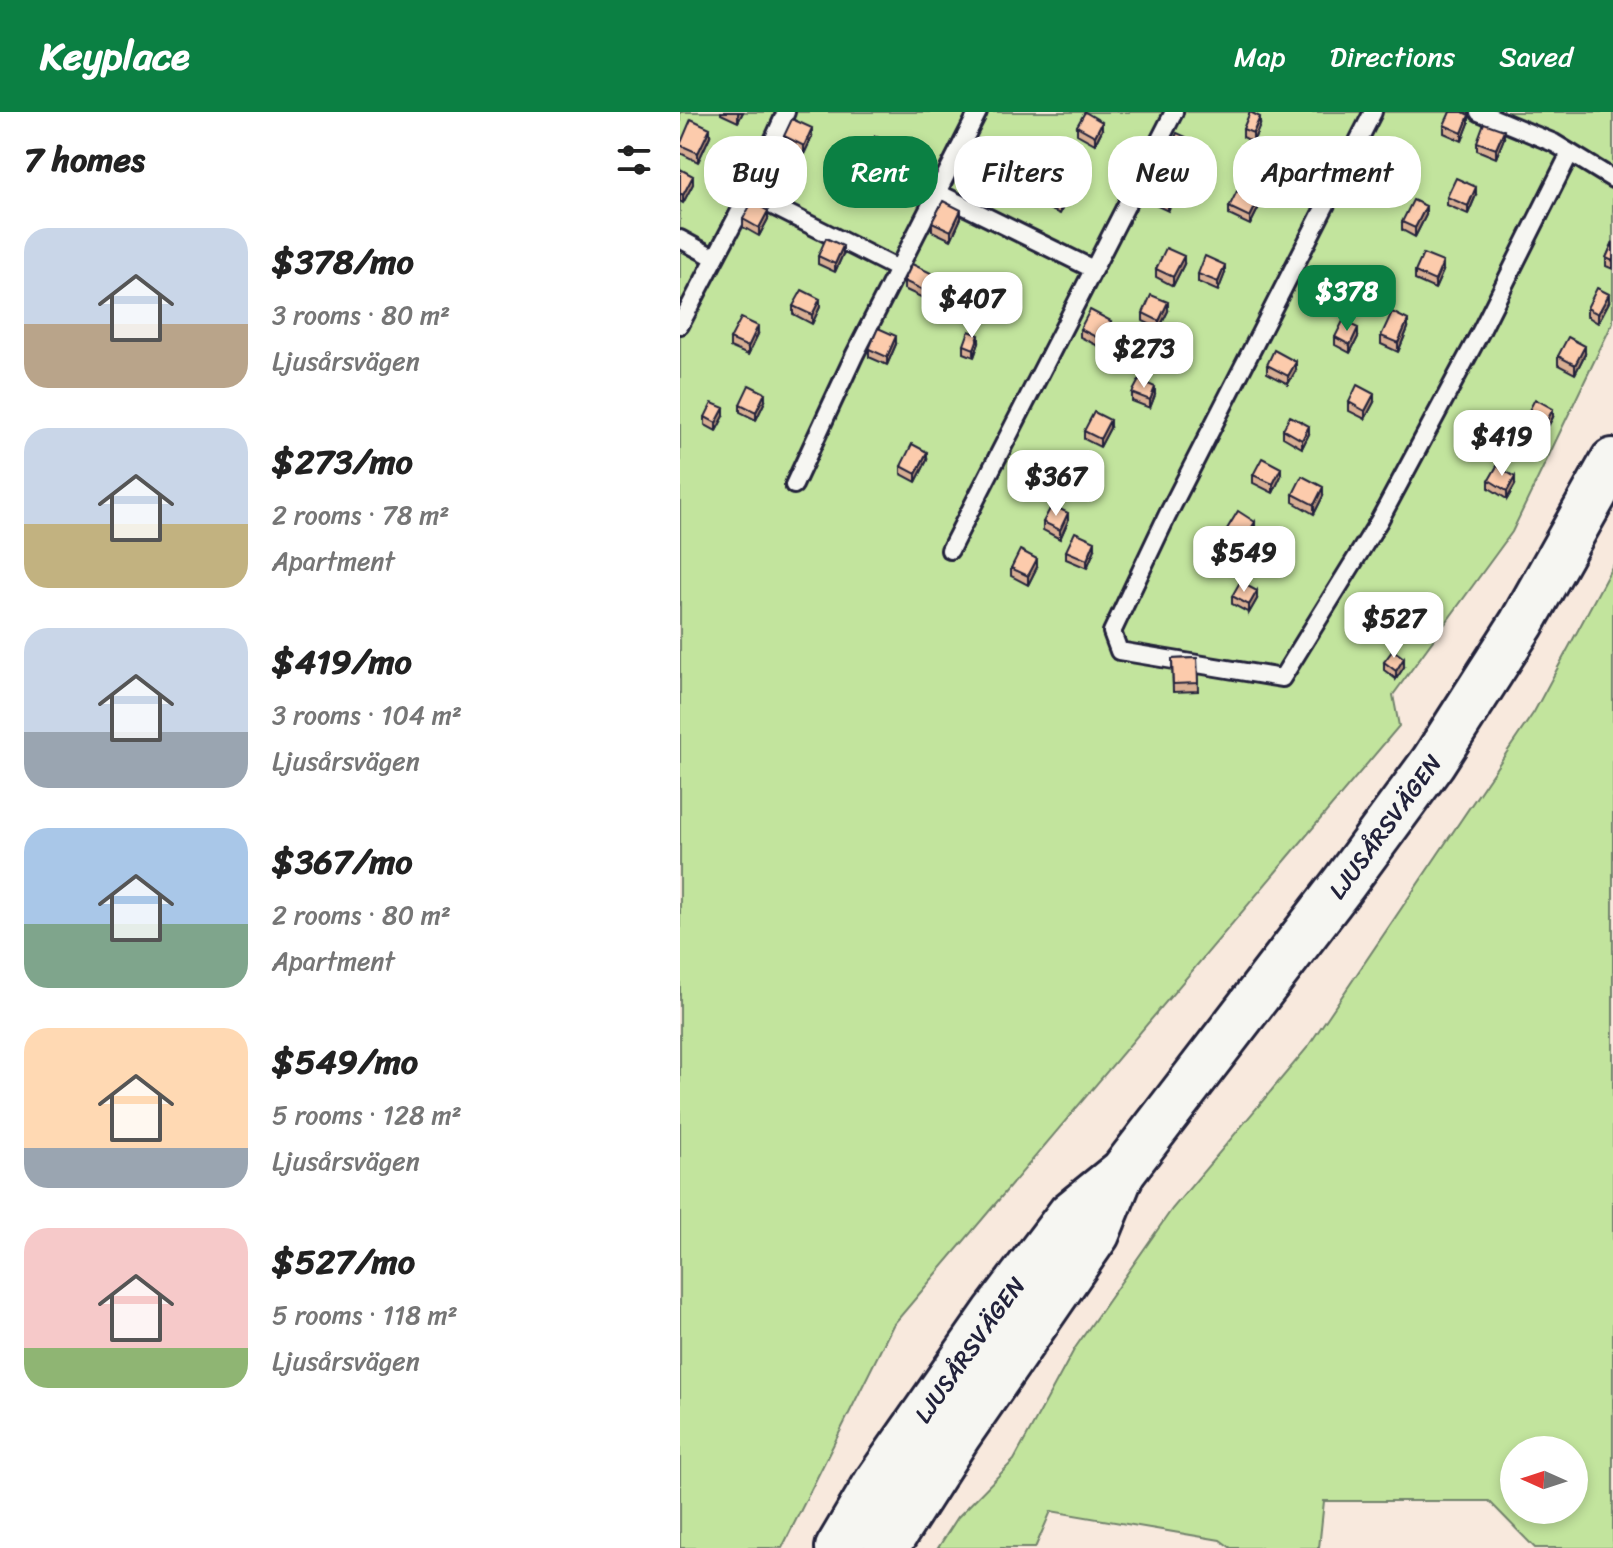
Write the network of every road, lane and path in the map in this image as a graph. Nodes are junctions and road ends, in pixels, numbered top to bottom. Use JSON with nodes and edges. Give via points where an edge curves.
{"nodes":[{"id":1,"x":786,"y":112,"type":"edge"},
{"id":2,"x":978,"y":112,"type":"edge"},
{"id":3,"x":1174,"y":112,"type":"edge"},
{"id":4,"x":1373,"y":112,"type":"edge"},
{"id":5,"x":1479,"y":112,"type":"edge"},
{"id":6,"x":775,"y":136,"type":"edge"},
{"id":7,"x":1570,"y":153,"type":"junction"},
{"id":8,"x":1613,"y":179,"type":"edge"},
{"id":9,"x":938,"y":193,"type":"joint"},
{"id":10,"x":742,"y":208,"type":"edge"},
{"id":11,"x":777,"y":208,"type":"edge"},
{"id":12,"x":930,"y":208,"type":"edge"},
{"id":13,"x":680,"y":239,"type":"edge"},
{"id":14,"x":715,"y":258,"type":"junction"},
{"id":15,"x":898,"y":269,"type":"junction"},
{"id":16,"x":1093,"y":269,"type":"junction"},
{"id":17,"x":680,"y":325,"type":"edge"},
{"id":18,"x":1613,"y":461,"type":"edge"},
{"id":19,"x":794,"y":485,"type":"dead end"},
{"id":20,"x":950,"y":550,"type":"dead end"},
{"id":21,"x":1123,"y":1171,"type":"junction"},
{"id":22,"x":838,"y":1548,"type":"edge"},
{"id":23,"x":886,"y":1548,"type":"edge"}],
"edges":[{"from":1,"to":6,"type":"lane"},
{"from":2,"to":9,"type":"lane"},
{"from":3,"to":16,"type":"lane"},
{"from":4,"to":7,"type":"lane","via":[[1112,632],[1119,651],[1282,678],[1379,521]]},
{"from":5,"to":7,"type":"lane"},
{"from":7,"to":8,"type":"lane"},
{"from":9,"to":16,"type":"lane"},
{"from":10,"to":14,"type":"lane"},
{"from":11,"to":15,"type":"lane"},
{"from":12,"to":15,"type":"lane"},
{"from":13,"to":14,"type":"lane"},
{"from":14,"to":17,"type":"lane"},
{"from":15,"to":19,"type":"lane"},
{"from":16,"to":20,"type":"lane"},
{"from":18,"to":21,"type":"main road","name":"LJUSÅRSVÄGEN","via":[[1522,623],[1433,762]]},
{"from":21,"to":22,"type":"main road","name":"LJUSÅRSVÄGEN","via":[[1060,1227],[877,1482]]},
{"from":21,"to":23,"type":"main road","name":"LJUSÅRSVÄGEN","via":[[1097,1234]]}]}
